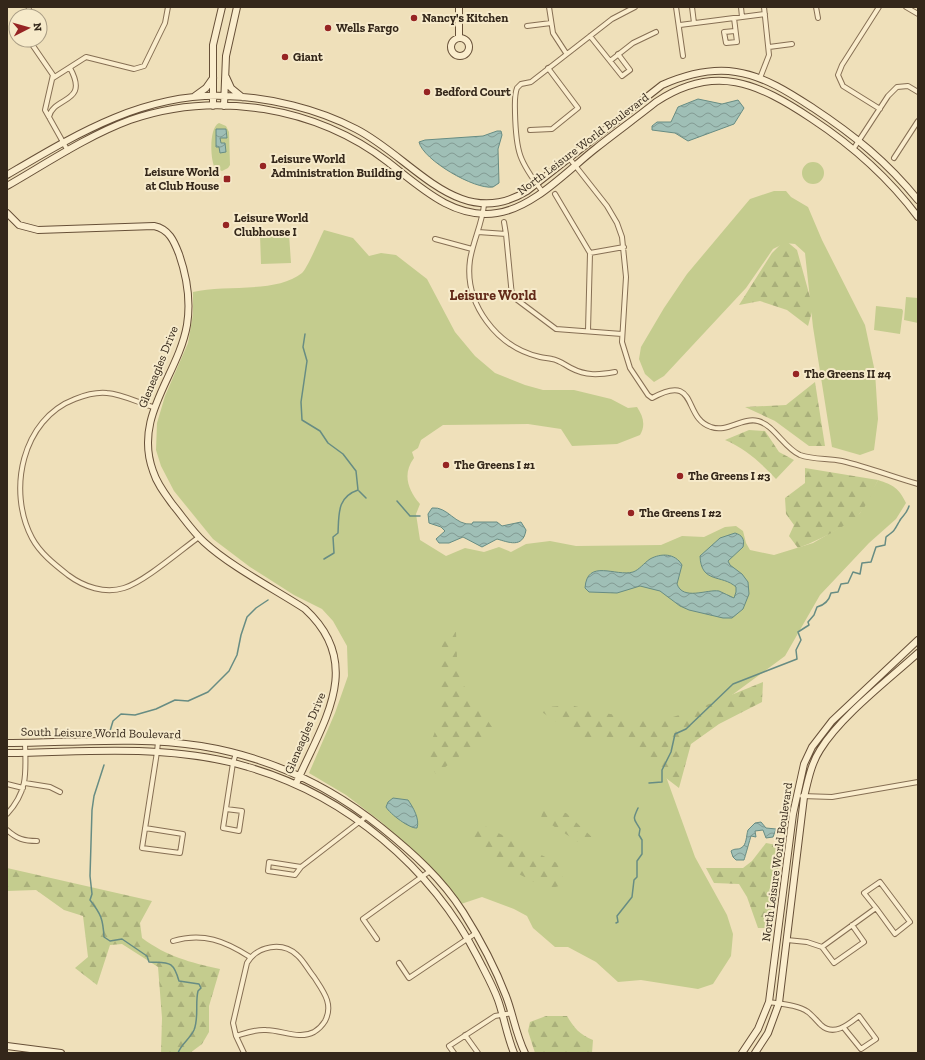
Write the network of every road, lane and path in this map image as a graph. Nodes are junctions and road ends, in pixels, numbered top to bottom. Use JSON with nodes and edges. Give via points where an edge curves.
{"nodes":[{"id":1,"x":168,"y":7,"type":"edge"},
{"id":2,"x":222,"y":7,"type":"edge"},
{"id":3,"x":236,"y":7,"type":"edge"},
{"id":4,"x":459,"y":7,"type":"edge"},
{"id":5,"x":549,"y":7,"type":"edge"},
{"id":6,"x":635,"y":7,"type":"edge"},
{"id":7,"x":676,"y":7,"type":"edge"},
{"id":8,"x":692,"y":7,"type":"edge"},
{"id":9,"x":742,"y":7,"type":"edge"},
{"id":10,"x":764,"y":7,"type":"edge"},
{"id":11,"x":816,"y":7,"type":"edge"},
{"id":12,"x":879,"y":7,"type":"edge"},
{"id":13,"x":906,"y":7,"type":"edge"},
{"id":14,"x":765,"y":14,"type":"junction"},
{"id":15,"x":918,"y":14,"type":"edge"},
{"id":16,"x":742,"y":17,"type":"junction"},
{"id":17,"x":734,"y":18,"type":"junction"},
{"id":18,"x":818,"y":18,"type":"dead end"},
{"id":19,"x":550,"y":23,"type":"junction"},
{"id":20,"x":694,"y":23,"type":"junction"},
{"id":21,"x":680,"y":25,"type":"junction"},
{"id":22,"x":527,"y":26,"type":"dead end"},
{"id":23,"x":735,"y":31,"type":"dead end"},
{"id":24,"x":656,"y":32,"type":"dead end"},
{"id":25,"x":590,"y":36,"type":"junction"},
{"id":26,"x":459,"y":38,"type":"dead end"},
{"id":27,"x":792,"y":44,"type":"dead end"},
{"id":28,"x":769,"y":47,"type":"junction"},
{"id":29,"x":34,"y":48,"type":"edge"},
{"id":30,"x":566,"y":53,"type":"junction"},
{"id":31,"x":618,"y":54,"type":"junction"},
{"id":32,"x":213,"y":56,"type":"junction"},
{"id":33,"x":226,"y":56,"type":"junction"},
{"id":34,"x":683,"y":56,"type":"dead end"},
{"id":35,"x":610,"y":61,"type":"junction"},
{"id":36,"x":70,"y":68,"type":"junction"},
{"id":37,"x":548,"y":68,"type":"junction"},
{"id":38,"x":226,"y":77,"type":"junction"},
{"id":39,"x":53,"y":78,"type":"junction"},
{"id":40,"x":213,"y":78,"type":"junction"},
{"id":41,"x":760,"y":78,"type":"junction"},
{"id":42,"x":918,"y":92,"type":"edge"},
{"id":43,"x":214,"y":96,"type":"junction"},
{"id":44,"x":224,"y":96,"type":"junction"},
{"id":45,"x":194,"y":97,"type":"junction"},
{"id":46,"x":242,"y":97,"type":"junction"},
{"id":47,"x":213,"y":106,"type":"junction"},
{"id":48,"x":224,"y":106,"type":"junction"},
{"id":49,"x":880,"y":109,"type":"junction"},
{"id":50,"x":49,"y":117,"type":"junction"},
{"id":51,"x":918,"y":121,"type":"edge"},
{"id":52,"x":530,"y":130,"type":"dead end"},
{"id":53,"x":860,"y":140,"type":"junction"},
{"id":54,"x":64,"y":142,"type":"junction"},
{"id":55,"x":854,"y":148,"type":"junction"},
{"id":56,"x":68,"y":151,"type":"junction"},
{"id":57,"x":894,"y":158,"type":"dead end"},
{"id":58,"x":570,"y":159,"type":"junction"},
{"id":59,"x":575,"y":165,"type":"junction"},
{"id":60,"x":7,"y":175,"type":"edge"},
{"id":61,"x":536,"y":184,"type":"junction"},
{"id":62,"x":7,"y":186,"type":"edge"},
{"id":63,"x":542,"y":191,"type":"junction"},
{"id":64,"x":555,"y":194,"type":"dead end"},
{"id":65,"x":918,"y":200,"type":"edge"},
{"id":66,"x":484,"y":205,"type":"junction"},
{"id":67,"x":7,"y":213,"type":"edge"},
{"id":68,"x":483,"y":214,"type":"junction"},
{"id":69,"x":918,"y":217,"type":"edge"},
{"id":70,"x":504,"y":222,"type":"dead end"},
{"id":71,"x":478,"y":232,"type":"junction"},
{"id":72,"x":506,"y":234,"type":"junction"},
{"id":73,"x":435,"y":239,"type":"dead end"},
{"id":74,"x":624,"y":246,"type":"junction"},
{"id":75,"x":472,"y":249,"type":"junction"},
{"id":76,"x":590,"y":253,"type":"junction"},
{"id":77,"x":588,"y":331,"type":"junction"},
{"id":78,"x":622,"y":334,"type":"junction"},
{"id":79,"x":615,"y":372,"type":"dead end"},
{"id":80,"x":154,"y":407,"type":"junction"},
{"id":81,"x":918,"y":484,"type":"edge"},
{"id":82,"x":199,"y":536,"type":"junction"},
{"id":83,"x":918,"y":640,"type":"edge"},
{"id":84,"x":918,"y":653,"type":"edge"},
{"id":85,"x":158,"y":742,"type":"junction"},
{"id":86,"x":7,"y":743,"type":"edge"},
{"id":87,"x":25,"y":743,"type":"junction"},
{"id":88,"x":157,"y":752,"type":"junction"},
{"id":89,"x":7,"y":753,"type":"edge"},
{"id":90,"x":26,"y":753,"type":"junction"},
{"id":91,"x":236,"y":753,"type":"junction"},
{"id":92,"x":233,"y":763,"type":"junction"},
{"id":93,"x":299,"y":776,"type":"junction"},
{"id":94,"x":918,"y":782,"type":"edge"},
{"id":95,"x":7,"y":784,"type":"edge"},
{"id":96,"x":296,"y":784,"type":"junction"},
{"id":97,"x":24,"y":786,"type":"junction"},
{"id":98,"x":60,"y":792,"type":"dead end"},
{"id":99,"x":796,"y":795,"type":"junction"},
{"id":100,"x":804,"y":797,"type":"junction"},
{"id":101,"x":226,"y":809,"type":"junction"},
{"id":102,"x":7,"y":814,"type":"edge"},
{"id":103,"x":367,"y":816,"type":"junction"},
{"id":104,"x":360,"y":822,"type":"junction"},
{"id":105,"x":145,"y":828,"type":"junction"},
{"id":106,"x":7,"y":830,"type":"edge"},
{"id":107,"x":37,"y":841,"type":"dead end"},
{"id":108,"x":301,"y":867,"type":"junction"},
{"id":109,"x":430,"y":871,"type":"junction"},
{"id":110,"x":422,"y":877,"type":"junction"},
{"id":111,"x":876,"y":908,"type":"junction"},
{"id":112,"x":852,"y":925,"type":"junction"},
{"id":113,"x":476,"y":933,"type":"junction"},
{"id":114,"x":468,"y":938,"type":"junction"},
{"id":115,"x":377,"y":939,"type":"dead end"},
{"id":116,"x":787,"y":940,"type":"junction"},
{"id":117,"x":173,"y":941,"type":"dead end"},
{"id":118,"x":822,"y":947,"type":"junction"},
{"id":119,"x":250,"y":957,"type":"junction"},
{"id":120,"x":398,"y":963,"type":"dead end"},
{"id":121,"x":769,"y":1002,"type":"junction"},
{"id":122,"x":779,"y":1004,"type":"junction"},
{"id":123,"x":512,"y":1012,"type":"junction"},
{"id":124,"x":502,"y":1014,"type":"junction"},
{"id":125,"x":844,"y":1028,"type":"junction"},
{"id":126,"x":465,"y":1035,"type":"junction"},
{"id":127,"x":236,"y":1036,"type":"junction"},
{"id":128,"x":7,"y":1046,"type":"edge"},
{"id":129,"x":61,"y":1053,"type":"edge"},
{"id":130,"x":244,"y":1053,"type":"edge"},
{"id":131,"x":454,"y":1053,"type":"edge"},
{"id":132,"x":478,"y":1053,"type":"edge"},
{"id":133,"x":514,"y":1053,"type":"edge"},
{"id":134,"x":525,"y":1053,"type":"edge"},
{"id":135,"x":742,"y":1053,"type":"edge"},
{"id":136,"x":755,"y":1053,"type":"edge"}],
"edges":[{"from":1,"to":36,"type":"street","via":[[165,23],[144,66],[134,69],[86,56]]},
{"from":2,"to":32,"type":"street","via":[[215,34]]},
{"from":3,"to":33,"type":"street"},
{"from":4,"to":26,"type":"street"},
{"from":5,"to":19,"type":"street"},
{"from":6,"to":25,"type":"street"},
{"from":7,"to":21,"type":"street"},
{"from":8,"to":20,"type":"street"},
{"from":9,"to":16,"type":"street"},
{"from":10,"to":14,"type":"street"},
{"from":11,"to":18,"type":"street"},
{"from":12,"to":49,"type":"street","via":[[838,75],[843,86]]},
{"from":13,"to":15,"type":"street"},
{"from":14,"to":16,"type":"street"},
{"from":14,"to":28,"type":"street"},
{"from":16,"to":17,"type":"street"},
{"from":17,"to":20,"type":"street"},
{"from":17,"to":23,"type":"street"},
{"from":19,"to":22,"type":"street"},
{"from":19,"to":30,"type":"street","via":[[557,42]]},
{"from":20,"to":21,"type":"street"},
{"from":21,"to":34,"type":"street"},
{"from":24,"to":31,"type":"street","via":[[633,43]]},
{"from":25,"to":30,"type":"street"},
{"from":25,"to":35,"type":"street"},
{"from":27,"to":28,"type":"street"},
{"from":28,"to":41,"type":"street","via":[[767,62]]},
{"from":29,"to":39,"type":"street"},
{"from":30,"to":37,"type":"street"},
{"from":31,"to":35,"type":"street"},
{"from":31,"to":35,"type":"street","via":[[630,70],[622,76]]},
{"from":32,"to":33,"type":"street"},
{"from":32,"to":40,"type":"street"},
{"from":33,"to":38,"type":"street"},
{"from":36,"to":39,"type":"street"},
{"from":36,"to":50,"type":"street","via":[[75,78],[75,89],[68,100],[53,109]]},
{"from":37,"to":52,"type":"street","via":[[578,108],[552,129]]},
{"from":37,"to":61,"type":"street","via":[[531,82],[519,86],[515,94],[518,150],[523,164]]},
{"from":38,"to":44,"type":"street"},
{"from":38,"to":46,"type":"street","via":[[231,88]]},
{"from":39,"to":50,"type":"street","via":[[45,105]]},
{"from":40,"to":43,"type":"street"},
{"from":40,"to":45,"type":"street","via":[[204,91]]},
{"from":41,"to":53,"type":"street","name":"North Leisure World Boulevard","via":[[800,100]]},
{"from":41,"to":58,"type":"street","name":"North Leisure World Boulevard","via":[[717,71],[698,73],[662,85]]},
{"from":42,"to":49,"type":"street","via":[[908,86],[897,87]]},
{"from":43,"to":44,"type":"street"},
{"from":43,"to":45,"type":"street"},
{"from":43,"to":47,"type":"street"},
{"from":44,"to":46,"type":"street","name":"North Leisure World Boulevard"},
{"from":44,"to":48,"type":"street"},
{"from":45,"to":54,"type":"street","via":[[127,112]]},
{"from":46,"to":66,"type":"street","name":"North Leisure World Boulevard","via":[[281,103],[356,128],[454,197]]},
{"from":47,"to":48,"type":"street","name":"North Leisure World Boulevard"},
{"from":47,"to":56,"type":"street","via":[[176,108],[131,120]]},
{"from":48,"to":68,"type":"street","name":"North Leisure World Boulevard","via":[[273,110],[333,130],[365,146],[451,207]]},
{"from":49,"to":53,"type":"street"},
{"from":50,"to":54,"type":"street"},
{"from":51,"to":57,"type":"street"},
{"from":53,"to":55,"type":"street"},
{"from":53,"to":65,"type":"street","name":"North Leisure World Boulevard"},
{"from":54,"to":56,"type":"street"},
{"from":54,"to":60,"type":"street"},
{"from":55,"to":59,"type":"street","name":"North Leisure World Boulevard","via":[[771,93],[732,82],[712,81],[672,91]]},
{"from":55,"to":69,"type":"street","name":"North Leisure World Boulevard","via":[[890,183]]},
{"from":56,"to":62,"type":"street"},
{"from":58,"to":59,"type":"street"},
{"from":58,"to":61,"type":"street","name":"North Leisure World Boulevard"},
{"from":59,"to":63,"type":"street","name":"North Leisure World Boulevard"},
{"from":59,"to":74,"type":"street","via":[[612,215]]},
{"from":61,"to":63,"type":"street"},
{"from":61,"to":66,"type":"street","name":"North Leisure World Boulevard","via":[[510,200]]},
{"from":63,"to":68,"type":"street","name":"North Leisure World Boulevard","via":[[513,208],[500,213]]},
{"from":64,"to":76,"type":"street"},
{"from":66,"to":68,"type":"street"},
{"from":67,"to":80,"type":"street","name":"Gleneagles Drive","via":[[19,225],[38,230],[150,225],[159,227],[171,237],[185,274],[188,314],[181,346]]},
{"from":68,"to":71,"type":"street"},
{"from":70,"to":72,"type":"street"},
{"from":71,"to":72,"type":"street"},
{"from":71,"to":75,"type":"street"},
{"from":72,"to":77,"type":"street","via":[[512,296],[556,328]]},
{"from":73,"to":75,"type":"street"},
{"from":74,"to":76,"type":"street"},
{"from":74,"to":78,"type":"street","via":[[626,277]]},
{"from":75,"to":79,"type":"street","via":[[469,277],[475,300],[486,322],[503,338],[532,355],[560,362],[585,374]]},
{"from":76,"to":77,"type":"street"},
{"from":77,"to":78,"type":"street"},
{"from":78,"to":81,"type":"street","via":[[630,368],[652,398],[667,390],[680,391],[687,397],[702,422],[712,428],[759,421],[791,450],[802,455],[852,463]]},
{"from":80,"to":82,"type":"street","name":"Gleneagles Drive","via":[[148,434],[152,470],[160,487]]},
{"from":80,"to":82,"type":"street","via":[[107,393],[83,396],[58,406],[34,435],[22,466],[19,487],[24,520],[32,539],[54,564],[87,586],[103,590],[125,588],[137,582]]},
{"from":82,"to":93,"type":"street","name":"Gleneagles Drive","via":[[220,555],[304,609],[328,638],[337,673],[335,690]]},
{"from":83,"to":99,"type":"street","name":"North Leisure World Boulevard","via":[[824,730],[804,764]]},
{"from":84,"to":100,"type":"street","name":"North Leisure World Boulevard","via":[[830,735],[812,767]]},
{"from":85,"to":87,"type":"street","name":"South Leisure World Boulevard"},
{"from":85,"to":88,"type":"street"},
{"from":85,"to":91,"type":"street","name":"South Leisure World Boulevard"},
{"from":86,"to":87,"type":"street","name":"South Leisure World Boulevard"},
{"from":87,"to":90,"type":"street"},
{"from":88,"to":90,"type":"street","name":"South Leisure World Boulevard"},
{"from":88,"to":92,"type":"street","name":"South Leisure World Boulevard","via":[[200,756]]},
{"from":88,"to":105,"type":"street"},
{"from":89,"to":90,"type":"street","name":"South Leisure World Boulevard"},
{"from":90,"to":97,"type":"street"},
{"from":91,"to":92,"type":"street"},
{"from":91,"to":93,"type":"street","name":"South Leisure World Boulevard"},
{"from":92,"to":96,"type":"street","name":"South Leisure World Boulevard"},
{"from":92,"to":101,"type":"street"},
{"from":93,"to":96,"type":"street","name":"Gleneagles Drive"},
{"from":93,"to":103,"type":"street","name":"South Leisure World Boulevard","via":[[338,795]]},
{"from":94,"to":100,"type":"street","via":[[832,797]]},
{"from":95,"to":97,"type":"street"},
{"from":96,"to":104,"type":"street","name":"South Leisure World Boulevard"},
{"from":97,"to":98,"type":"street","via":[[50,787]]},
{"from":97,"to":102,"type":"street","via":[[20,797]]},
{"from":99,"to":100,"type":"street"},
{"from":99,"to":121,"type":"street","name":"North Leisure World Boulevard"},
{"from":100,"to":116,"type":"street","name":"North Leisure World Boulevard"},
{"from":101,"to":101,"type":"street","via":[[242,811],[239,831],[223,828]]},
{"from":103,"to":104,"type":"street"},
{"from":103,"to":109,"type":"street","name":"South Leisure World Boulevard"},
{"from":104,"to":108,"type":"street"},
{"from":104,"to":110,"type":"street","name":"South Leisure World Boulevard","via":[[398,852]]},
{"from":105,"to":105,"type":"street","via":[[184,834],[180,853],[142,848]]},
{"from":106,"to":107,"type":"street","via":[[16,838]]},
{"from":108,"to":108,"type":"street","via":[[295,875],[268,871],[269,862]]},
{"from":109,"to":110,"type":"street"},
{"from":109,"to":113,"type":"street","name":"South Leisure World Boulevard"},
{"from":110,"to":114,"type":"street","name":"South Leisure World Boulevard","via":[[455,917]]},
{"from":110,"to":115,"type":"street","via":[[363,919]]},
{"from":111,"to":111,"type":"street","via":[[895,934],[910,922],[880,882],[864,893]]},
{"from":111,"to":112,"type":"street"},
{"from":112,"to":118,"type":"street"},
{"from":112,"to":118,"type":"street","via":[[864,942],[834,963]]},
{"from":113,"to":114,"type":"street"},
{"from":113,"to":123,"type":"street","name":"South Leisure World Boulevard"},
{"from":114,"to":120,"type":"street","via":[[409,978]]},
{"from":114,"to":124,"type":"street","name":"South Leisure World Boulevard","via":[[488,977]]},
{"from":116,"to":118,"type":"street"},
{"from":116,"to":122,"type":"street","name":"North Leisure World Boulevard"},
{"from":117,"to":119,"type":"street","via":[[189,936],[220,941]]},
{"from":119,"to":127,"type":"street","via":[[244,970],[234,1016]]},
{"from":119,"to":127,"type":"street","via":[[274,946],[286,948],[296,954],[325,993],[329,1014],[320,1028],[309,1034],[267,1030]]},
{"from":121,"to":122,"type":"street"},
{"from":121,"to":135,"type":"street","name":"North Leisure World Boulevard","via":[[758,1029]]},
{"from":122,"to":125,"type":"street","via":[[799,1007],[825,1029]]},
{"from":122,"to":136,"type":"street","name":"North Leisure World Boulevard","via":[[768,1033]]},
{"from":123,"to":124,"type":"street"},
{"from":123,"to":134,"type":"street","name":"South Leisure World Boulevard"},
{"from":124,"to":126,"type":"street"},
{"from":124,"to":133,"type":"street","name":"South Leisure World Boulevard"},
{"from":125,"to":125,"type":"street","via":[[859,1016],[876,1039],[861,1049]]},
{"from":126,"to":131,"type":"street","via":[[449,1046]]},
{"from":126,"to":132,"type":"street"},
{"from":127,"to":130,"type":"street"},
{"from":128,"to":129,"type":"street"}]}
